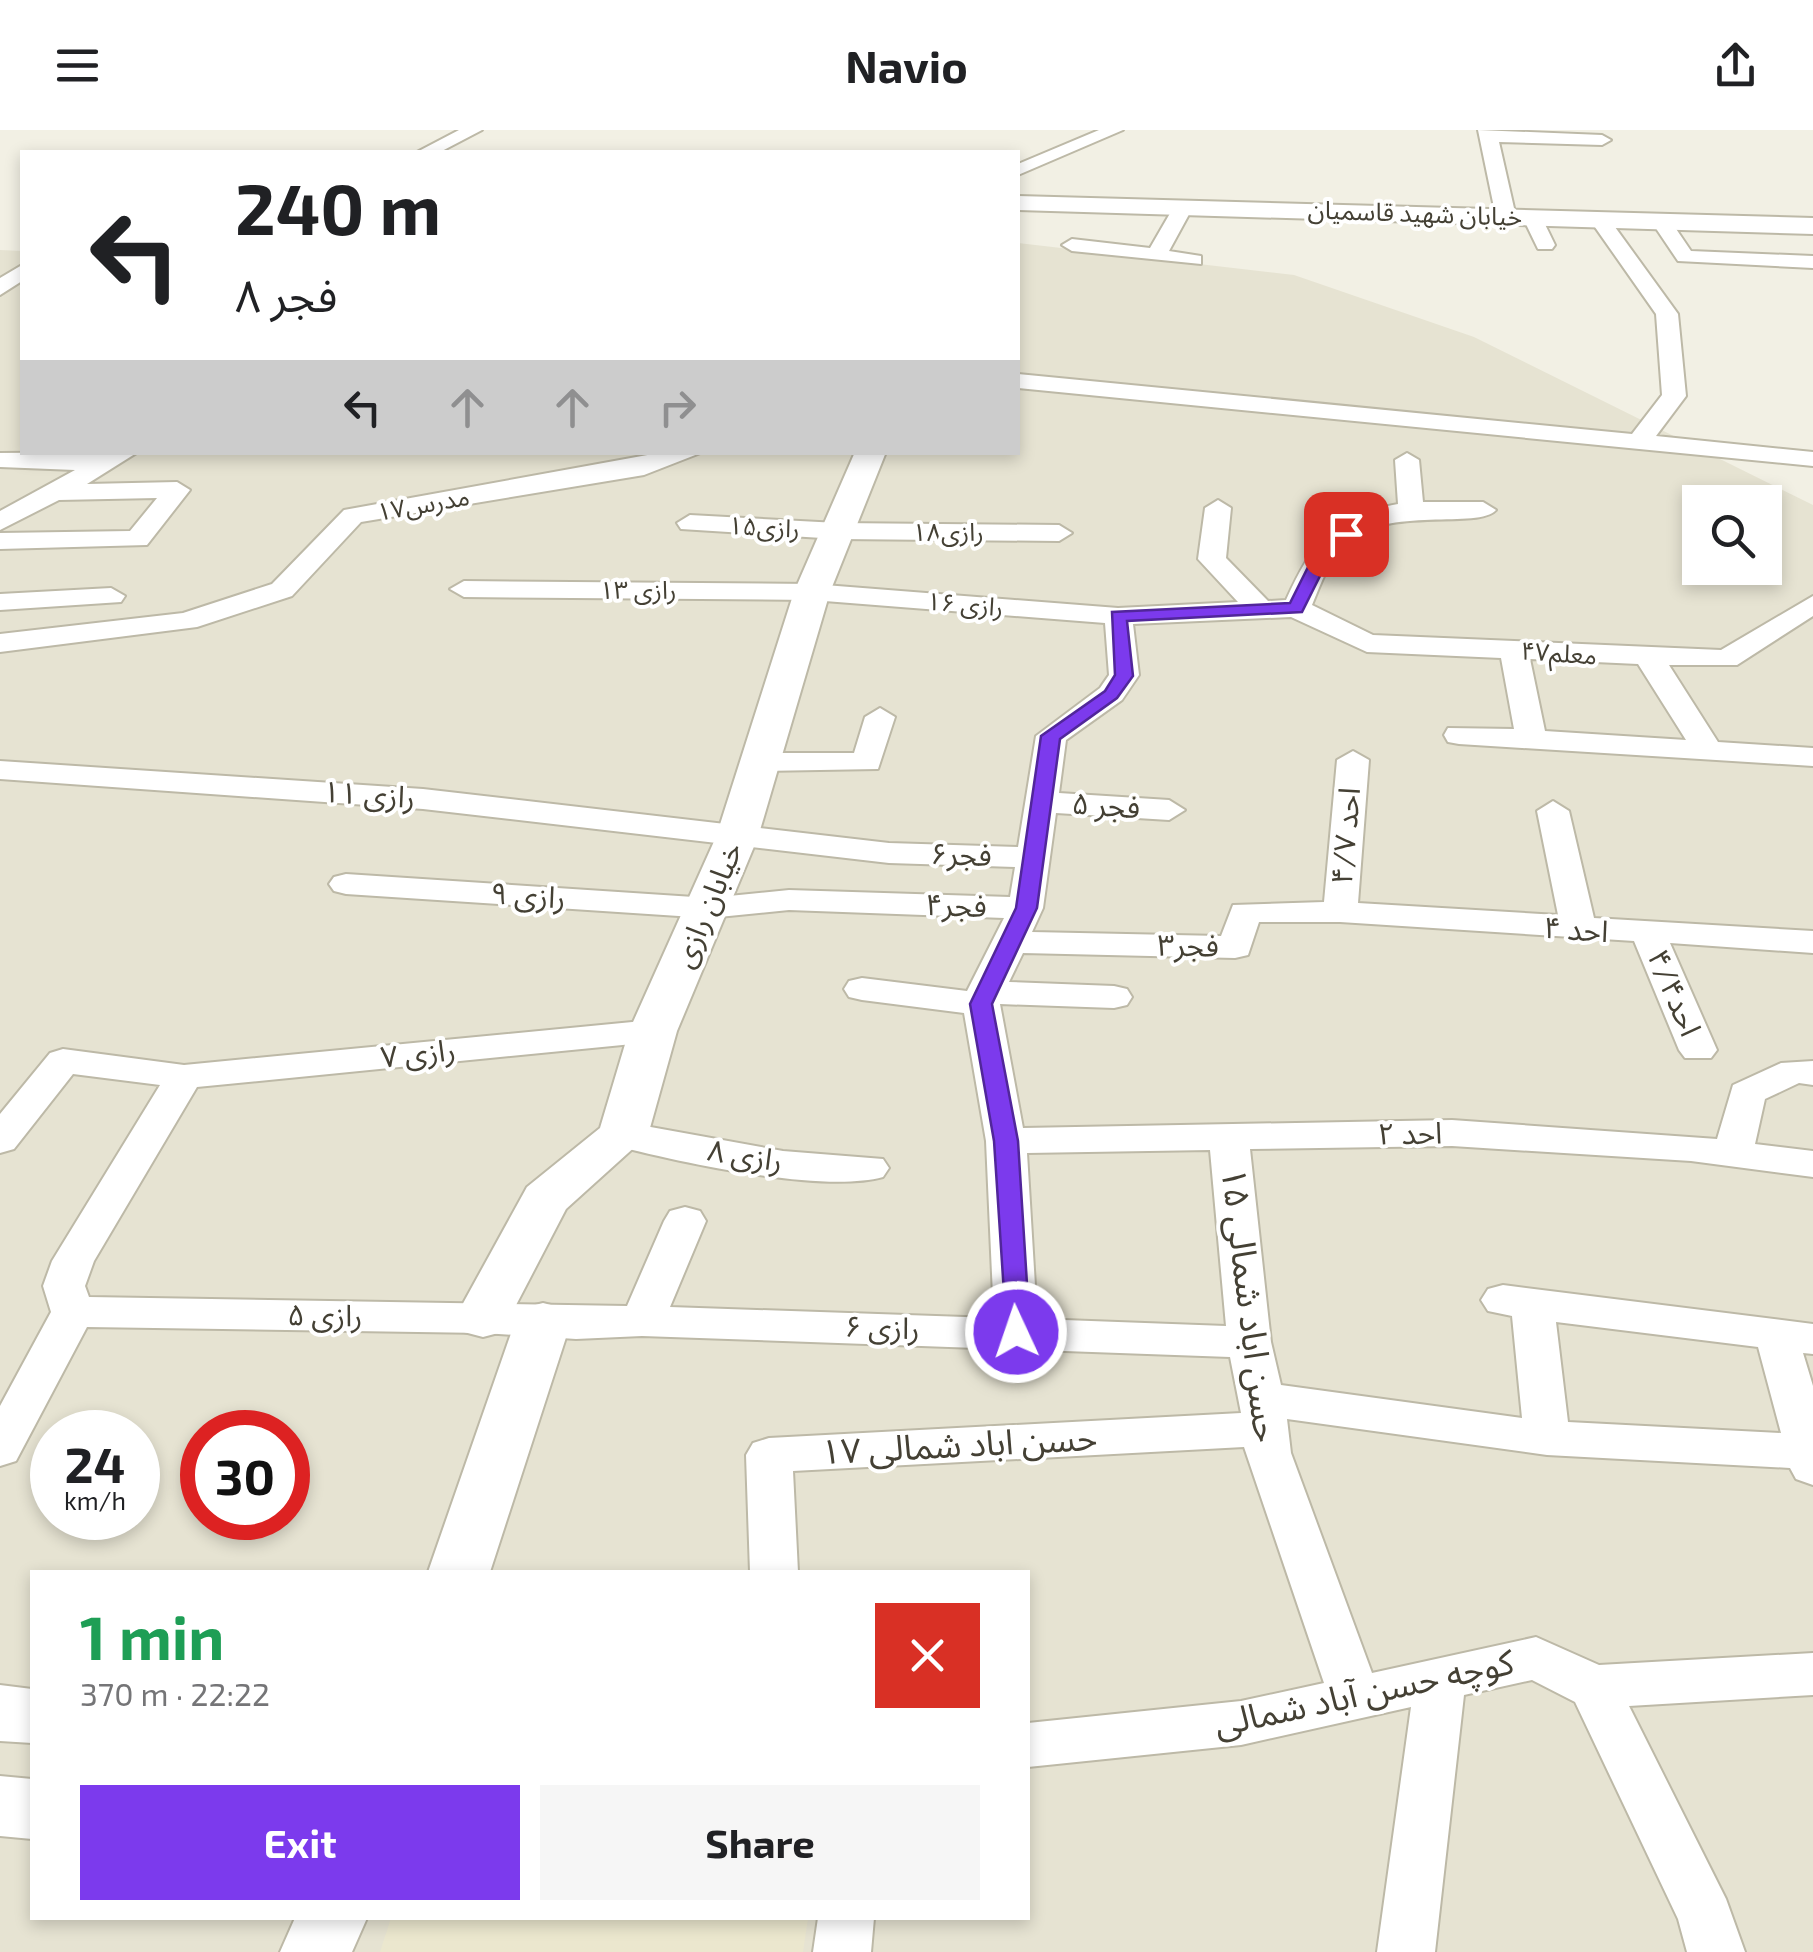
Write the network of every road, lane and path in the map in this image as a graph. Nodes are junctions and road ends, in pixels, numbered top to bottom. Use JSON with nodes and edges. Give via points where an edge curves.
{"nodes":[{"id":1,"x":474,"y":130,"type":"edge"},
{"id":2,"x":1114,"y":130,"type":"edge"},
{"id":3,"x":1488,"y":133,"type":"edge"},
{"id":4,"x":1602,"y":140,"type":"dead end"},
{"id":5,"x":430,"y":150,"type":"edge"},
{"id":6,"x":1020,"y":169,"type":"edge"},
{"id":7,"x":1020,"y":203,"type":"edge"},
{"id":8,"x":1184,"y":206,"type":"junction"},
{"id":9,"x":1506,"y":217,"type":"junction"},
{"id":10,"x":1533,"y":218,"type":"junction"},
{"id":11,"x":1600,"y":220,"type":"junction"},
{"id":12,"x":1660,"y":221,"type":"junction"},
{"id":13,"x":1813,"y":226,"type":"edge"},
{"id":14,"x":1072,"y":244,"type":"dead end"},
{"id":15,"x":1546,"y":245,"type":"dead end"},
{"id":16,"x":1157,"y":255,"type":"junction"},
{"id":17,"x":1194,"y":260,"type":"dead end"},
{"id":18,"x":1813,"y":262,"type":"edge"},
{"id":19,"x":20,"y":273,"type":"edge"},
{"id":20,"x":0,"y":288,"type":"edge"},
{"id":21,"x":1020,"y":382,"type":"edge"},
{"id":22,"x":1638,"y":444,"type":"junction"},
{"id":23,"x":682,"y":455,"type":"edge"},
{"id":24,"x":869,"y":455,"type":"edge"},
{"id":25,"x":115,"y":458,"type":"edge"},
{"id":26,"x":1813,"y":459,"type":"edge"},
{"id":27,"x":0,"y":460,"type":"edge"},
{"id":28,"x":1406,"y":460,"type":"dead end"},
{"id":29,"x":52,"y":492,"type":"junction"},
{"id":30,"x":1218,"y":508,"type":"dead end"},
{"id":31,"x":1411,"y":510,"type":"junction"},
{"id":32,"x":1483,"y":510,"type":"dead end"},
{"id":33,"x":0,"y":522,"type":"edge"},
{"id":34,"x":690,"y":523,"type":"dead end"},
{"id":35,"x":838,"y":531,"type":"junction"},
{"id":36,"x":1059,"y":532,"type":"dead end"},
{"id":37,"x":0,"y":541,"type":"edge"},
{"id":38,"x":464,"y":589,"type":"dead end"},
{"id":39,"x":812,"y":592,"type":"junction"},
{"id":40,"x":110,"y":596,"type":"dead end"},
{"id":41,"x":0,"y":602,"type":"edge"},
{"id":42,"x":1813,"y":604,"type":"edge"},
{"id":43,"x":1259,"y":608,"type":"junction"},
{"id":44,"x":1296,"y":608,"type":"junction"},
{"id":45,"x":1118,"y":616,"type":"junction"},
{"id":46,"x":0,"y":643,"type":"edge"},
{"id":47,"x":1514,"y":650,"type":"junction"},
{"id":48,"x":1650,"y":659,"type":"junction"},
{"id":49,"x":880,"y":717,"type":"dead end"},
{"id":50,"x":1458,"y":735,"type":"dead end"},
{"id":51,"x":1530,"y":739,"type":"junction"},
{"id":52,"x":1708,"y":750,"type":"junction"},
{"id":53,"x":1813,"y":757,"type":"edge"},
{"id":54,"x":1353,"y":760,"type":"dead end"},
{"id":55,"x":762,"y":762,"type":"junction"},
{"id":56,"x":0,"y":770,"type":"edge"},
{"id":57,"x":1043,"y":802,"type":"junction"},
{"id":58,"x":1169,"y":810,"type":"dead end"},
{"id":59,"x":1552,"y":811,"type":"dead end"},
{"id":60,"x":737,"y":837,"type":"junction"},
{"id":61,"x":890,"y":853,"type":"joint"},
{"id":62,"x":1033,"y":857,"type":"junction"},
{"id":63,"x":346,"y":884,"type":"dead end"},
{"id":64,"x":885,"y":903,"type":"joint"},
{"id":65,"x":709,"y":908,"type":"junction"},
{"id":66,"x":1026,"y":908,"type":"junction"},
{"id":67,"x":1340,"y":912,"type":"junction"},
{"id":68,"x":1579,"y":930,"type":"junction"},
{"id":69,"x":1650,"y":935,"type":"junction"},
{"id":70,"x":1010,"y":942,"type":"junction"},
{"id":71,"x":1813,"y":942,"type":"edge"},
{"id":72,"x":862,"y":990,"type":"dead end"},
{"id":73,"x":1114,"y":996,"type":"dead end"},
{"id":74,"x":983,"y":998,"type":"junction"},
{"id":75,"x":653,"y":1031,"type":"junction"},
{"id":76,"x":1698,"y":1050,"type":"dead end"},
{"id":77,"x":1813,"y":1072,"type":"edge"},
{"id":78,"x":184,"y":1077,"type":"junction"},
{"id":79,"x":622,"y":1135,"type":"junction"},
{"id":80,"x":1229,"y":1138,"type":"junction"},
{"id":81,"x":0,"y":1140,"type":"edge"},
{"id":82,"x":1006,"y":1141,"type":"junction"},
{"id":83,"x":1733,"y":1154,"type":"junction"},
{"id":84,"x":1813,"y":1164,"type":"edge"},
{"id":85,"x":869,"y":1168,"type":"dead end"},
{"id":86,"x":685,"y":1220,"type":"dead end"},
{"id":87,"x":74,"y":1312,"type":"junction"},
{"id":88,"x":483,"y":1318,"type":"junction"},
{"id":89,"x":642,"y":1321,"type":"junction"},
{"id":90,"x":559,"y":1323,"type":"junction"},
{"id":91,"x":1016,"y":1332,"type":"junction"},
{"id":92,"x":1794,"y":1337,"type":"edge"},
{"id":93,"x":1249,"y":1342,"type":"junction"},
{"id":94,"x":1264,"y":1414,"type":"junction"},
{"id":95,"x":1548,"y":1438,"type":"junction"},
{"id":96,"x":0,"y":1448,"type":"edge"},
{"id":97,"x":1810,"y":1460,"type":"edge"},
{"id":98,"x":461,"y":1570,"type":"edge"},
{"id":99,"x":774,"y":1570,"type":"edge"},
{"id":100,"x":1813,"y":1674,"type":"edge"},
{"id":101,"x":1440,"y":1679,"type":"junction"},
{"id":102,"x":1594,"y":1686,"type":"junction"},
{"id":103,"x":1355,"y":1698,"type":"junction"},
{"id":104,"x":0,"y":1713,"type":"edge"},
{"id":105,"x":30,"y":1716,"type":"edge"},
{"id":106,"x":1030,"y":1744,"type":"edge"},
{"id":107,"x":0,"y":1806,"type":"edge"},
{"id":108,"x":30,"y":1809,"type":"edge"},
{"id":109,"x":330,"y":1920,"type":"edge"},
{"id":110,"x":846,"y":1920,"type":"edge"},
{"id":111,"x":316,"y":1952,"type":"edge"},
{"id":112,"x":842,"y":1952,"type":"edge"},
{"id":113,"x":1406,"y":1952,"type":"edge"},
{"id":114,"x":1716,"y":1952,"type":"edge"}],
"edges":[{"from":1,"to":5,"type":"street"},
{"from":2,"to":6,"type":"street"},
{"from":3,"to":4,"type":"street"},
{"from":3,"to":9,"type":"street"},
{"from":7,"to":8,"type":"street","name":"خیابان شهید قاسمیان"},
{"from":8,"to":9,"type":"street","name":"خیابان شهید قاسمیان"},
{"from":8,"to":16,"type":"street"},
{"from":9,"to":10,"type":"street","name":"خیابان شهید قاسمیان"},
{"from":10,"to":11,"type":"street","name":"خیابان شهید قاسمیان"},
{"from":10,"to":15,"type":"street"},
{"from":11,"to":12,"type":"street","name":"خیابان شهید قاسمیان"},
{"from":11,"to":22,"type":"street","via":[[1668,314],[1674,396]]},
{"from":12,"to":13,"type":"street","name":"خیابان شهید قاسمیان"},
{"from":12,"to":18,"type":"street","via":[[1685,257]]},
{"from":14,"to":16,"type":"street"},
{"from":16,"to":17,"type":"street"},
{"from":19,"to":20,"type":"street"},
{"from":21,"to":22,"type":"street"},
{"from":22,"to":26,"type":"street"},
{"from":23,"to":46,"type":"street","name":"مدرس۱۷","via":[[353,516],[282,590],[187,621]]},
{"from":24,"to":35,"type":"street","name":"خیابان رازی"},
{"from":25,"to":27,"type":"street"},
{"from":25,"to":29,"type":"street"},
{"from":28,"to":31,"type":"street"},
{"from":29,"to":33,"type":"street"},
{"from":29,"to":37,"type":"street","via":[[176,490],[138,539]]},
{"from":30,"to":43,"type":"street","via":[[1212,560]]},
{"from":31,"to":32,"type":"street"},
{"from":31,"to":44,"type":"street","via":[[1366,519],[1325,549]]},
{"from":34,"to":35,"type":"street","name":"رازی۱۵"},
{"from":35,"to":36,"type":"street","name":"رازی۱۸"},
{"from":35,"to":39,"type":"street","name":"خیابان رازی"},
{"from":38,"to":39,"type":"street","name":"رازی ۱۳"},
{"from":39,"to":45,"type":"street","name":"رازی ۱۶"},
{"from":39,"to":55,"type":"street","name":"خیابان رازی"},
{"from":40,"to":41,"type":"street"},
{"from":42,"to":48,"type":"street","name":"معلم۴۷","via":[[1726,659]]},
{"from":43,"to":44,"type":"street","name":"رازی ۱۶"},
{"from":43,"to":45,"type":"street","name":"رازی ۱۶"},
{"from":44,"to":47,"type":"street","name":"معلم۴۷","via":[[1367,643]]},
{"from":45,"to":57,"type":"street","via":[[1124,676],[1111,694],[1050,736]]},
{"from":47,"to":48,"type":"street","name":"معلم۴۷"},
{"from":47,"to":51,"type":"street"},
{"from":48,"to":52,"type":"street"},
{"from":49,"to":55,"type":"street","via":[[867,762]]},
{"from":50,"to":51,"type":"street"},
{"from":51,"to":52,"type":"street"},
{"from":52,"to":53,"type":"street"},
{"from":54,"to":67,"type":"street","name":"احد ۴/۷"},
{"from":55,"to":60,"type":"street","name":"خیابان رازی"},
{"from":56,"to":60,"type":"street","name":"رازی ۱۱","via":[[423,798]]},
{"from":57,"to":58,"type":"street","name":"فجر ۵"},
{"from":57,"to":62,"type":"street"},
{"from":59,"to":68,"type":"street"},
{"from":60,"to":61,"type":"street","name":"رازی ۱۱"},
{"from":60,"to":65,"type":"street","name":"خیابان رازی"},
{"from":61,"to":62,"type":"street","name":"فجر۶"},
{"from":62,"to":66,"type":"street"},
{"from":63,"to":65,"type":"street","name":"رازی ۹"},
{"from":64,"to":65,"type":"street","name":"رازی ۹","via":[[789,900]]},
{"from":64,"to":66,"type":"street","name":"فجر۴"},
{"from":65,"to":75,"type":"street","name":"خیابان رازی"},
{"from":66,"to":70,"type":"street"},
{"from":67,"to":68,"type":"street","name":"احد ۴"},
{"from":67,"to":70,"type":"street","name":"فجر۳","via":[[1245,912],[1235,947]]},
{"from":68,"to":69,"type":"street","name":"احد ۴"},
{"from":69,"to":71,"type":"street","name":"احد ۴"},
{"from":69,"to":76,"type":"street","name":"احد۴/۴"},
{"from":70,"to":74,"type":"street"},
{"from":72,"to":74,"type":"street"},
{"from":73,"to":74,"type":"street"},
{"from":74,"to":82,"type":"street"},
{"from":75,"to":78,"type":"street","name":"رازی ۷"},
{"from":75,"to":79,"type":"street","name":"خیابان رازی"},
{"from":77,"to":83,"type":"street","via":[[1794,1072],[1747,1093]]},
{"from":78,"to":81,"type":"street","name":"رازی ۷","via":[[63,1061]]},
{"from":78,"to":87,"type":"street","via":[[73,1261],[64,1286]]},
{"from":79,"to":85,"type":"street","name":"رازی ۸","via":[[784,1164]]},
{"from":79,"to":88,"type":"street","via":[[544,1199]]},
{"from":80,"to":82,"type":"street","name":"احد ۲"},
{"from":80,"to":83,"type":"street","name":"احد ۲","via":[[1452,1133]]},
{"from":80,"to":93,"type":"street","name":"حسن اباد شمالی ۱۵"},
{"from":82,"to":91,"type":"street"},
{"from":83,"to":84,"type":"street","name":"احد ۲"},
{"from":86,"to":89,"type":"street"},
{"from":87,"to":88,"type":"street","name":"رازی ۵"},
{"from":87,"to":96,"type":"street"},
{"from":88,"to":90,"type":"street","name":"رازی ۵"},
{"from":89,"to":90,"type":"street","name":"رازی ۶"},
{"from":89,"to":91,"type":"street","name":"رازی ۶"},
{"from":90,"to":98,"type":"street"},
{"from":91,"to":93,"type":"street","name":"رازی ۶"},
{"from":92,"to":95,"type":"street","via":[[1517,1302]]},
{"from":92,"to":97,"type":"street"},
{"from":93,"to":94,"type":"street","name":"حسن اباد شمالی ۱۵"},
{"from":94,"to":95,"type":"street"},
{"from":94,"to":99,"type":"street","name":"حسن اباد شمالی ۱۷","via":[[769,1456]]},
{"from":94,"to":103,"type":"street","name":"حسن اباد شمالی ۱۵","via":[[1268,1453]]},
{"from":95,"to":97,"type":"street"},
{"from":100,"to":102,"type":"street","name":"کوچه حسن آباد شمالی"},
{"from":101,"to":102,"type":"street","name":"کوچه حسن آباد شمالی","via":[[1536,1658]]},
{"from":101,"to":103,"type":"street","name":"کوچه حسن آباد شمالی"},
{"from":101,"to":113,"type":"street"},
{"from":102,"to":114,"type":"street","via":[[1706,1917]]},
{"from":103,"to":106,"type":"street","name":"کوچه حسن آباد شمالی","via":[[1241,1723]]},
{"from":104,"to":105,"type":"street"},
{"from":107,"to":108,"type":"street"},
{"from":109,"to":111,"type":"street"},
{"from":110,"to":112,"type":"street"}]}
